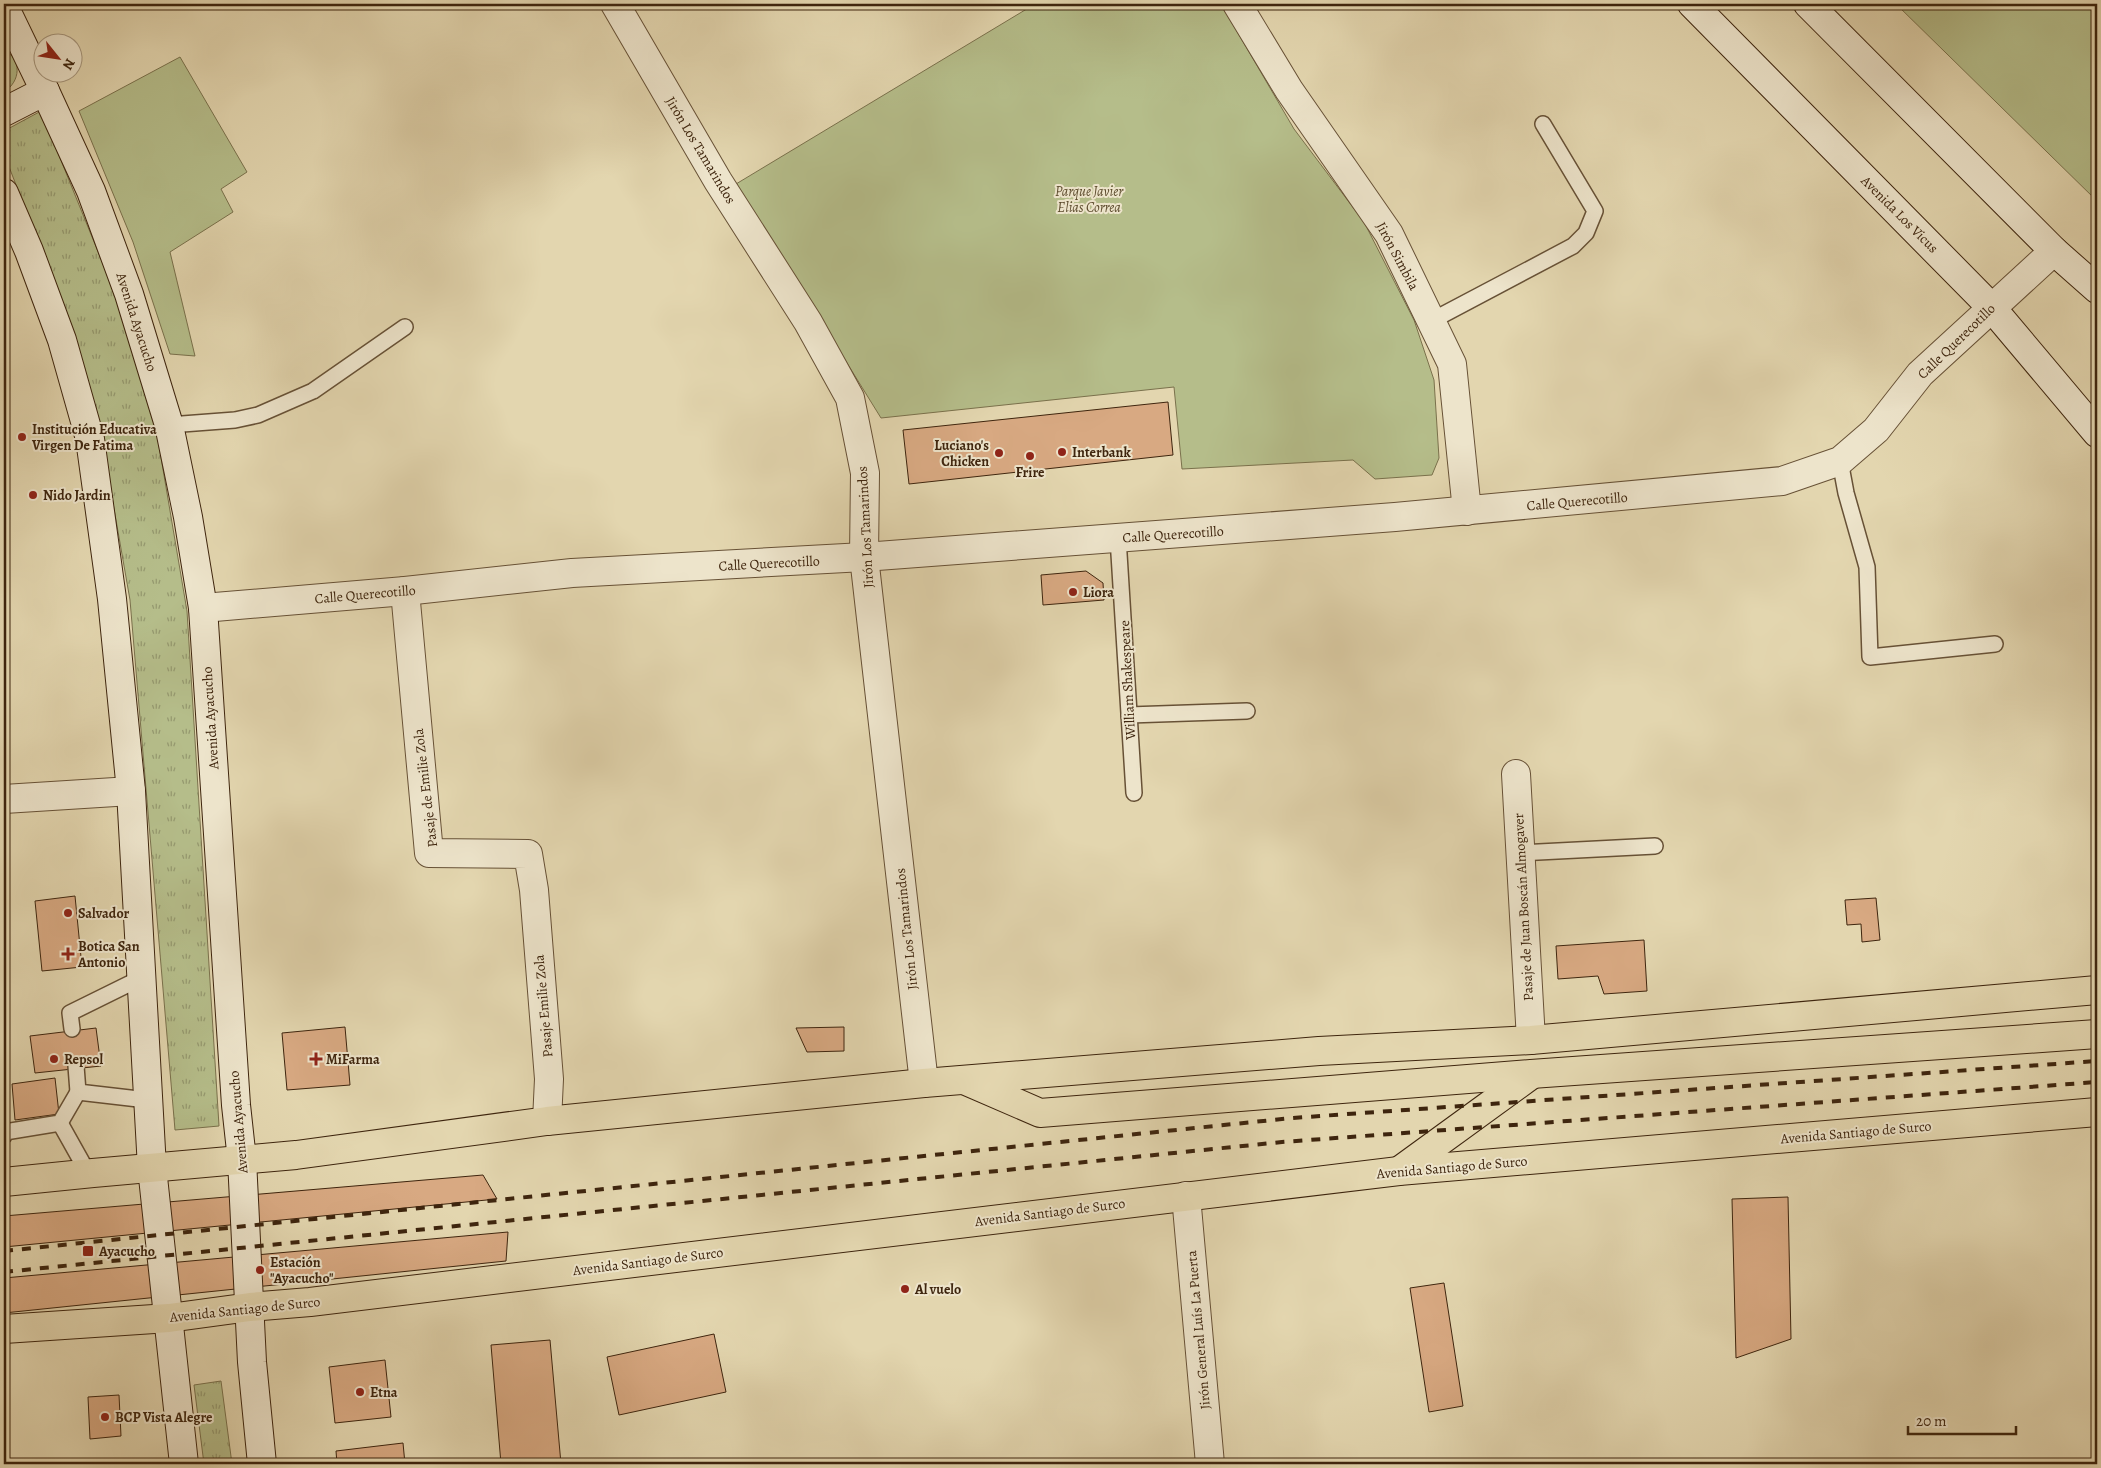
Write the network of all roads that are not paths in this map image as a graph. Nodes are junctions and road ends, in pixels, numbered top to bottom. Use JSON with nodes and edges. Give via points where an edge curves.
{"nodes":[{"id":1,"x":615,"y":4,"type":"edge"},
{"id":2,"x":1237,"y":4,"type":"edge"},
{"id":3,"x":1692,"y":4,"type":"edge"},
{"id":4,"x":1808,"y":4,"type":"edge"},
{"id":5,"x":6,"y":14,"type":"edge"},
{"id":6,"x":45,"y":91,"type":"junction"},
{"id":7,"x":4,"y":112,"type":"edge"},
{"id":8,"x":1543,"y":124,"type":"dead end"},
{"id":9,"x":4,"y":193,"type":"edge"},
{"id":10,"x":2054,"y":252,"type":"junction"},
{"id":11,"x":2097,"y":289,"type":"edge"},
{"id":12,"x":1992,"y":307,"type":"junction"},
{"id":13,"x":1431,"y":321,"type":"junction"},
{"id":14,"x":405,"y":327,"type":"dead end"},
{"id":15,"x":169,"y":425,"type":"junction"},
{"id":16,"x":2097,"y":433,"type":"edge"},
{"id":17,"x":1840,"y":461,"type":"junction"},
{"id":18,"x":1467,"y":511,"type":"junction"},
{"id":19,"x":1118,"y":538,"type":"junction"},
{"id":20,"x":864,"y":557,"type":"junction"},
{"id":21,"x":405,"y":591,"type":"junction"},
{"id":22,"x":203,"y":608,"type":"junction"},
{"id":23,"x":1995,"y":644,"type":"dead end"},
{"id":24,"x":1247,"y":711,"type":"dead end"},
{"id":25,"x":1129,"y":715,"type":"junction"},
{"id":26,"x":1516,"y":774,"type":"dead end"},
{"id":27,"x":131,"y":791,"type":"junction"},
{"id":28,"x":1134,"y":793,"type":"dead end"},
{"id":29,"x":4,"y":799,"type":"edge"},
{"id":30,"x":1656,"y":846,"type":"dead end"},
{"id":31,"x":1520,"y":853,"type":"junction"},
{"id":32,"x":534,"y":890,"type":"joint"},
{"id":33,"x":141,"y":978,"type":"junction"},
{"id":34,"x":2097,"y":990,"type":"edge"},
{"id":35,"x":72,"y":1029,"type":"dead end"},
{"id":36,"x":2097,"y":1034,"type":"edge"},
{"id":37,"x":1531,"y":1040,"type":"junction"},
{"id":38,"x":76,"y":1066,"type":"dead end"},
{"id":39,"x":1531,"y":1074,"type":"junction"},
{"id":40,"x":962,"y":1080,"type":"junction"},
{"id":41,"x":924,"y":1083,"type":"junction"},
{"id":42,"x":78,"y":1092,"type":"junction"},
{"id":43,"x":147,"y":1100,"type":"junction"},
{"id":44,"x":2097,"y":1112,"type":"edge"},
{"id":45,"x":547,"y":1121,"type":"junction"},
{"id":46,"x":60,"y":1124,"type":"junction"},
{"id":47,"x":4,"y":1136,"type":"edge"},
{"id":48,"x":242,"y":1160,"type":"junction"},
{"id":49,"x":152,"y":1168,"type":"junction"},
{"id":50,"x":1399,"y":1171,"type":"junction"},
{"id":51,"x":88,"y":1173,"type":"junction"},
{"id":52,"x":4,"y":1182,"type":"edge"},
{"id":53,"x":1186,"y":1196,"type":"junction"},
{"id":54,"x":250,"y":1307,"type":"junction"},
{"id":55,"x":169,"y":1318,"type":"junction"},
{"id":56,"x":4,"y":1330,"type":"edge"},
{"id":57,"x":184,"y":1464,"type":"edge"},
{"id":58,"x":262,"y":1464,"type":"edge"},
{"id":59,"x":1210,"y":1464,"type":"edge"}],
"edges":[{"from":1,"to":20,"type":"street","name":"Jirón Los Tamarindos","via":[[714,174],[808,322],[850,398],[865,473]]},
{"from":2,"to":13,"type":"street","name":"Jirón Simbila","via":[[1289,90],[1389,234]]},
{"from":3,"to":12,"type":"street","name":"Avenida Los Vicus"},
{"from":4,"to":10,"type":"street"},
{"from":5,"to":6,"type":"street","name":"Avenida Ayacucho"},
{"from":6,"to":7,"type":"street"},
{"from":6,"to":15,"type":"street","name":"Avenida Ayacucho","via":[[91,191],[123,277]]},
{"from":8,"to":13,"type":"lane","via":[[1595,211],[1586,232],[1572,246]]},
{"from":9,"to":27,"type":"street","via":[[62,340],[90,439],[112,599]]},
{"from":10,"to":11,"type":"street"},
{"from":10,"to":12,"type":"street","name":"Calle Querecotillo"},
{"from":12,"to":16,"type":"street","name":"Avenida Los Vicus"},
{"from":12,"to":17,"type":"street","name":"Calle Querecotillo","via":[[1920,374],[1876,430]]},
{"from":13,"to":18,"type":"street","name":"Jirón Simbila","via":[[1452,364]]},
{"from":14,"to":15,"type":"lane","via":[[313,391],[258,415]]},
{"from":15,"to":22,"type":"street","name":"Avenida Ayacucho"},
{"from":17,"to":18,"type":"street","name":"Calle Querecotillo","via":[[1782,481]]},
{"from":17,"to":23,"type":"lane","via":[[1867,567],[1870,657]]},
{"from":18,"to":19,"type":"street","name":"Calle Querecotillo"},
{"from":19,"to":20,"type":"street","name":"Calle Querecotillo"},
{"from":19,"to":25,"type":"lane","name":"William Shakespeare"},
{"from":20,"to":21,"type":"street","name":"Calle Querecotillo","via":[[572,573]]},
{"from":20,"to":41,"type":"street","name":"Jirón Los Tamarindos"},
{"from":21,"to":22,"type":"street","name":"Calle Querecotillo"},
{"from":21,"to":32,"type":"street","name":"Pasaje de Emilie Zola","via":[[429,853],[528,854]]},
{"from":22,"to":48,"type":"street","name":"Avenida Ayacucho"},
{"from":24,"to":25,"type":"lane"},
{"from":25,"to":28,"type":"lane","name":"William Shakespeare"},
{"from":26,"to":31,"type":"street","name":"Pasaje de Juan Boscán Almogaver"},
{"from":27,"to":29,"type":"street"},
{"from":27,"to":33,"type":"street"},
{"from":30,"to":31,"type":"lane"},
{"from":31,"to":37,"type":"street","name":"Pasaje de Juan Boscán Almogaver"},
{"from":32,"to":45,"type":"street","name":"Pasaje Emilie Zola","via":[[549,1079]]},
{"from":33,"to":35,"type":"lane","via":[[70,1013]]},
{"from":33,"to":43,"type":"street"},
{"from":34,"to":37,"type":"main road"},
{"from":36,"to":39,"type":"main road"},
{"from":37,"to":39,"type":"main road"},
{"from":37,"to":40,"type":"main road","via":[[1319,1051]]},
{"from":38,"to":42,"type":"lane"},
{"from":39,"to":40,"type":"main road","via":[[1040,1113]]},
{"from":39,"to":50,"type":"main road"},
{"from":40,"to":41,"type":"main road"},
{"from":41,"to":45,"type":"main road"},
{"from":42,"to":43,"type":"lane"},
{"from":42,"to":46,"type":"lane"},
{"from":43,"to":49,"type":"street"},
{"from":44,"to":50,"type":"main road","name":"Avenida Santiago de Surco"},
{"from":45,"to":48,"type":"main road"},
{"from":46,"to":47,"type":"lane","via":[[5,1132]]},
{"from":46,"to":51,"type":"lane"},
{"from":48,"to":49,"type":"main road"},
{"from":48,"to":54,"type":"street","name":"Avenida Ayacucho"},
{"from":49,"to":51,"type":"main road"},
{"from":49,"to":55,"type":"street"},
{"from":50,"to":53,"type":"main road","name":"Avenida Santiago de Surco"},
{"from":51,"to":52,"type":"main road"},
{"from":53,"to":54,"type":"main road","name":"Avenida Santiago de Surco"},
{"from":53,"to":59,"type":"street","name":"Jirón General Luís La Puerta"},
{"from":54,"to":55,"type":"main road","name":"Avenida Santiago de Surco"},
{"from":54,"to":58,"type":"street","name":"Avenida Ayacucho"},
{"from":55,"to":56,"type":"main road","name":"Avenida Santiago de Surco"},
{"from":55,"to":57,"type":"street"}]}
